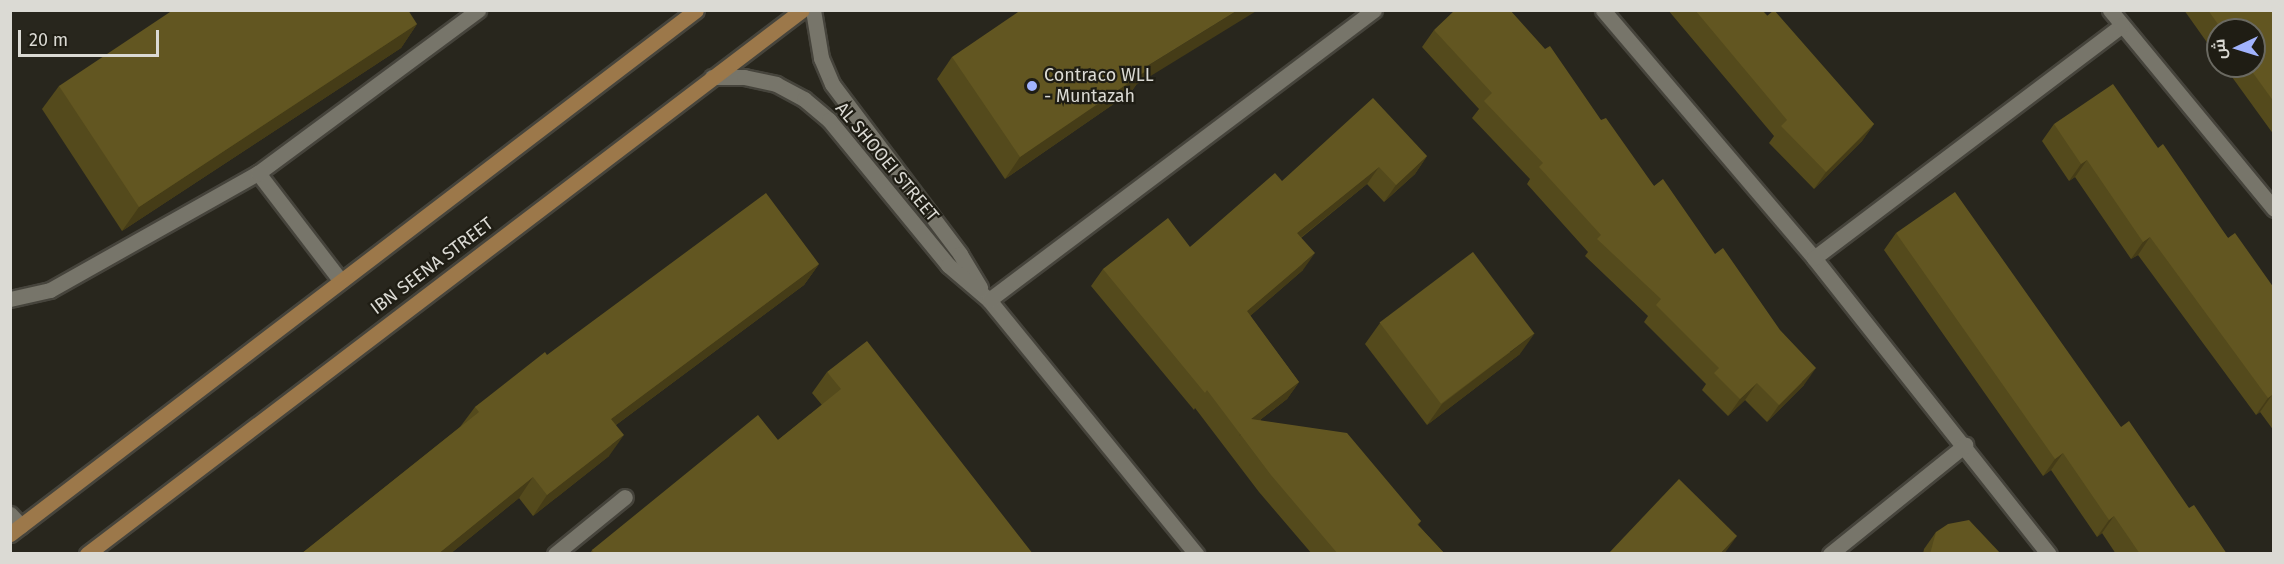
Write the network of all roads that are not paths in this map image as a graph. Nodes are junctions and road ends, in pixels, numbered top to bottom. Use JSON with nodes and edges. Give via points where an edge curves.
{"nodes":[{"id":1,"x":478,"y":10,"type":"edge"},
{"id":2,"x":696,"y":10,"type":"edge"},
{"id":3,"x":802,"y":10,"type":"edge"},
{"id":4,"x":813,"y":10,"type":"edge"},
{"id":5,"x":1374,"y":10,"type":"edge"},
{"id":6,"x":1603,"y":10,"type":"edge"},
{"id":7,"x":2110,"y":10,"type":"edge"},
{"id":8,"x":2122,"y":25,"type":"junction"},
{"id":9,"x":712,"y":77,"type":"junction"},
{"id":10,"x":258,"y":173,"type":"junction"},
{"id":11,"x":2274,"y":209,"type":"edge"},
{"id":12,"x":1814,"y":258,"type":"junction"},
{"id":13,"x":341,"y":281,"type":"junction"},
{"id":14,"x":986,"y":296,"type":"junction"},
{"id":15,"x":10,"y":299,"type":"edge"},
{"id":16,"x":1965,"y":446,"type":"junction"},
{"id":17,"x":625,"y":497,"type":"dead end"},
{"id":18,"x":14,"y":525,"type":"edge"},
{"id":19,"x":87,"y":554,"type":"edge"},
{"id":20,"x":555,"y":554,"type":"edge"},
{"id":21,"x":1196,"y":554,"type":"edge"},
{"id":22,"x":1830,"y":554,"type":"edge"},
{"id":23,"x":2049,"y":554,"type":"edge"}],
"edges":[{"from":1,"to":10,"type":"street"},
{"from":2,"to":13,"type":"street"},
{"from":3,"to":9,"type":"street","name":"IBN SEENA STREET"},
{"from":4,"to":14,"type":"street","name":"AL SHOOEI STREET","via":[[821,58],[832,84],[960,254]]},
{"from":5,"to":14,"type":"street"},
{"from":6,"to":12,"type":"street"},
{"from":7,"to":8,"type":"street"},
{"from":8,"to":11,"type":"street"},
{"from":8,"to":12,"type":"street"},
{"from":9,"to":14,"type":"street","name":"AL SHOOEI STREET","via":[[744,77],[776,84],[804,99],[829,120],[948,265]]},
{"from":9,"to":19,"type":"street","name":"IBN SEENA STREET"},
{"from":10,"to":13,"type":"street"},
{"from":10,"to":15,"type":"street","via":[[50,290]]},
{"from":12,"to":16,"type":"street"},
{"from":13,"to":18,"type":"street"},
{"from":14,"to":21,"type":"street","name":"AL SHOOEI STREET"},
{"from":16,"to":22,"type":"street"},
{"from":16,"to":23,"type":"street"},
{"from":17,"to":20,"type":"street"}]}
